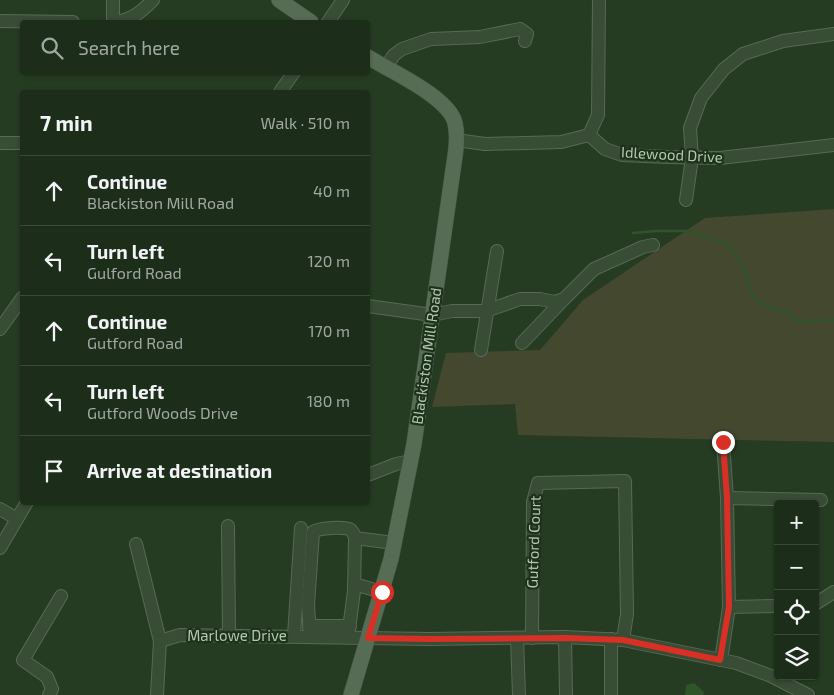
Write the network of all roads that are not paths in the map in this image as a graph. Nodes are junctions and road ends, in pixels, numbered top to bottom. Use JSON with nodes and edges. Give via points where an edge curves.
{"nodes":[{"id":1,"x":113,"y":0,"type":"edge"},
{"id":2,"x":153,"y":0,"type":"edge"},
{"id":3,"x":279,"y":0,"type":"edge"},
{"id":4,"x":343,"y":0,"type":"edge"},
{"id":5,"x":599,"y":0,"type":"edge"},
{"id":6,"x":115,"y":20,"type":"edge"},
{"id":7,"x":128,"y":20,"type":"edge"},
{"id":8,"x":308,"y":20,"type":"edge"},
{"id":9,"x":329,"y":20,"type":"edge"},
{"id":10,"x":0,"y":21,"type":"edge"},
{"id":11,"x":20,"y":21,"type":"edge"},
{"id":12,"x":834,"y":34,"type":"edge"},
{"id":13,"x":525,"y":41,"type":"dead end"},
{"id":14,"x":370,"y":58,"type":"edge"},
{"id":15,"x":385,"y":68,"type":"junction"},
{"id":16,"x":292,"y":75,"type":"edge"},
{"id":17,"x":281,"y":90,"type":"edge"},
{"id":18,"x":589,"y":135,"type":"junction"},
{"id":19,"x":456,"y":140,"type":"junction"},
{"id":20,"x":0,"y":143,"type":"edge"},
{"id":21,"x":20,"y":143,"type":"edge"},
{"id":22,"x":834,"y":145,"type":"edge"},
{"id":23,"x":692,"y":158,"type":"junction"},
{"id":24,"x":686,"y":200,"type":"dead end"},
{"id":25,"x":653,"y":245,"type":"dead end"},
{"id":26,"x":497,"y":251,"type":"dead end"},
{"id":27,"x":564,"y":299,"type":"junction"},
{"id":28,"x":20,"y":301,"type":"edge"},
{"id":29,"x":370,"y":306,"type":"edge"},
{"id":30,"x":486,"y":311,"type":"junction"},
{"id":31,"x":432,"y":315,"type":"junction"},
{"id":32,"x":0,"y":329,"type":"edge"},
{"id":33,"x":522,"y":343,"type":"dead end"},
{"id":34,"x":481,"y":350,"type":"dead end"},
{"id":35,"x":723,"y":442,"type":"dead end"},
{"id":36,"x":411,"y":461,"type":"junction"},
{"id":37,"x":370,"y":474,"type":"edge"},
{"id":38,"x":727,"y":498,"type":"junction"},
{"id":39,"x":821,"y":500,"type":"dead end"},
{"id":40,"x":25,"y":505,"type":"edge"},
{"id":41,"x":0,"y":510,"type":"edge"},
{"id":42,"x":17,"y":519,"type":"junction"},
{"id":43,"x":228,"y":526,"type":"dead end"},
{"id":44,"x":301,"y":528,"type":"dead end"},
{"id":45,"x":355,"y":538,"type":"junction"},
{"id":46,"x":394,"y":543,"type":"junction"},
{"id":47,"x":136,"y":544,"type":"dead end"},
{"id":48,"x":0,"y":548,"type":"edge"},
{"id":49,"x":354,"y":584,"type":"junction"},
{"id":50,"x":382,"y":592,"type":"junction"},
{"id":51,"x":834,"y":592,"type":"edge"},
{"id":52,"x":61,"y":596,"type":"dead end"},
{"id":53,"x":819,"y":601,"type":"edge"},
{"id":54,"x":774,"y":606,"type":"edge"},
{"id":55,"x":729,"y":607,"type":"junction"},
{"id":56,"x":309,"y":631,"type":"junction"},
{"id":57,"x":349,"y":631,"type":"junction"},
{"id":58,"x":229,"y":636,"type":"junction"},
{"id":59,"x":294,"y":636,"type":"junction"},
{"id":60,"x":368,"y":638,"type":"junction"},
{"id":61,"x":517,"y":638,"type":"junction"},
{"id":62,"x":532,"y":638,"type":"junction"},
{"id":63,"x":565,"y":638,"type":"junction"},
{"id":64,"x":617,"y":640,"type":"junction"},
{"id":65,"x":160,"y":641,"type":"junction"},
{"id":66,"x":720,"y":660,"type":"junction"},
{"id":67,"x":49,"y":695,"type":"edge"},
{"id":68,"x":156,"y":695,"type":"edge"},
{"id":69,"x":351,"y":695,"type":"edge"},
{"id":70,"x":519,"y":695,"type":"edge"},
{"id":71,"x":566,"y":695,"type":"edge"},
{"id":72,"x":611,"y":695,"type":"edge"},
{"id":73,"x":808,"y":695,"type":"edge"}],
"edges":[{"from":1,"to":6,"type":"street"},
{"from":2,"to":7,"type":"street"},
{"from":3,"to":8,"type":"main road"},
{"from":4,"to":9,"type":"street"},
{"from":5,"to":18,"type":"street","via":[[598,115]]},
{"from":10,"to":11,"type":"street"},
{"from":12,"to":23,"type":"street","via":[[783,42],[744,54],[724,69],[700,98],[690,128]]},
{"from":13,"to":15,"type":"street","via":[[527,34],[520,29],[480,37],[430,39],[402,49]]},
{"from":14,"to":15,"type":"main road","name":"Blackiston Mill Road"},
{"from":15,"to":19,"type":"main road","name":"Blackiston Mill Road","via":[[444,104],[456,124]]},
{"from":16,"to":17,"type":"street"},
{"from":18,"to":19,"type":"street","via":[[561,142],[485,144]]},
{"from":18,"to":23,"type":"street","name":"Idlewood Drive","via":[[605,149],[622,155]]},
{"from":19,"to":31,"type":"main road","name":"Blackiston Mill Road"},
{"from":20,"to":21,"type":"street"},
{"from":22,"to":23,"type":"street","name":"Idlewood Drive","via":[[728,158]]},
{"from":23,"to":24,"type":"street"},
{"from":25,"to":27,"type":"street","via":[[594,269]]},
{"from":26,"to":30,"type":"street"},
{"from":27,"to":30,"type":"street","via":[[555,302],[520,300]]},
{"from":27,"to":33,"type":"street"},
{"from":28,"to":32,"type":"street"},
{"from":29,"to":31,"type":"street"},
{"from":30,"to":31,"type":"street","via":[[452,311]]},
{"from":30,"to":34,"type":"street"},
{"from":31,"to":36,"type":"main road","name":"Blackiston Mill Road"},
{"from":35,"to":38,"type":"street"},
{"from":36,"to":37,"type":"street"},
{"from":36,"to":46,"type":"main road","name":"Blackiston Mill Road"},
{"from":38,"to":39,"type":"street"},
{"from":38,"to":55,"type":"street"},
{"from":40,"to":42,"type":"street"},
{"from":41,"to":42,"type":"street"},
{"from":42,"to":48,"type":"street"},
{"from":43,"to":58,"type":"street"},
{"from":44,"to":59,"type":"street"},
{"from":45,"to":46,"type":"street"},
{"from":45,"to":49,"type":"street"},
{"from":45,"to":56,"type":"street","via":[[348,529],[318,529],[313,532]]},
{"from":46,"to":50,"type":"main road","name":"Blackiston Mill Road"},
{"from":47,"to":65,"type":"street"},
{"from":49,"to":50,"type":"street"},
{"from":49,"to":57,"type":"street"},
{"from":50,"to":60,"type":"main road","name":"Blackiston Mill Road"},
{"from":51,"to":53,"type":"street"},
{"from":52,"to":67,"type":"street","via":[[23,660],[47,677],[52,689]]},
{"from":54,"to":55,"type":"street"},
{"from":55,"to":66,"type":"street"},
{"from":56,"to":57,"type":"street","name":"Marlowe Drive"},
{"from":56,"to":59,"type":"street","name":"Marlowe Drive"},
{"from":57,"to":60,"type":"street","name":"Marlowe Drive"},
{"from":58,"to":59,"type":"street","name":"Marlowe Drive"},
{"from":58,"to":65,"type":"street","name":"Marlowe Drive","via":[[180,635]]},
{"from":60,"to":61,"type":"street","name":"Marlowe Drive"},
{"from":60,"to":69,"type":"main road","name":"Blackiston Mill Road"},
{"from":61,"to":62,"type":"street","name":"Marlowe Drive"},
{"from":61,"to":70,"type":"street"},
{"from":62,"to":63,"type":"street","name":"Marlowe Drive"},
{"from":62,"to":64,"type":"street","name":"Gutford Court","via":[[533,502],[538,483],[626,481],[627,614]]},
{"from":63,"to":64,"type":"street","name":"Marlowe Drive"},
{"from":63,"to":71,"type":"street"},
{"from":64,"to":66,"type":"street","name":"Marlowe Drive"},
{"from":64,"to":72,"type":"street"},
{"from":65,"to":68,"type":"street"},
{"from":66,"to":73,"type":"street","name":"Marlowe Drive","via":[[771,676]]}]}
